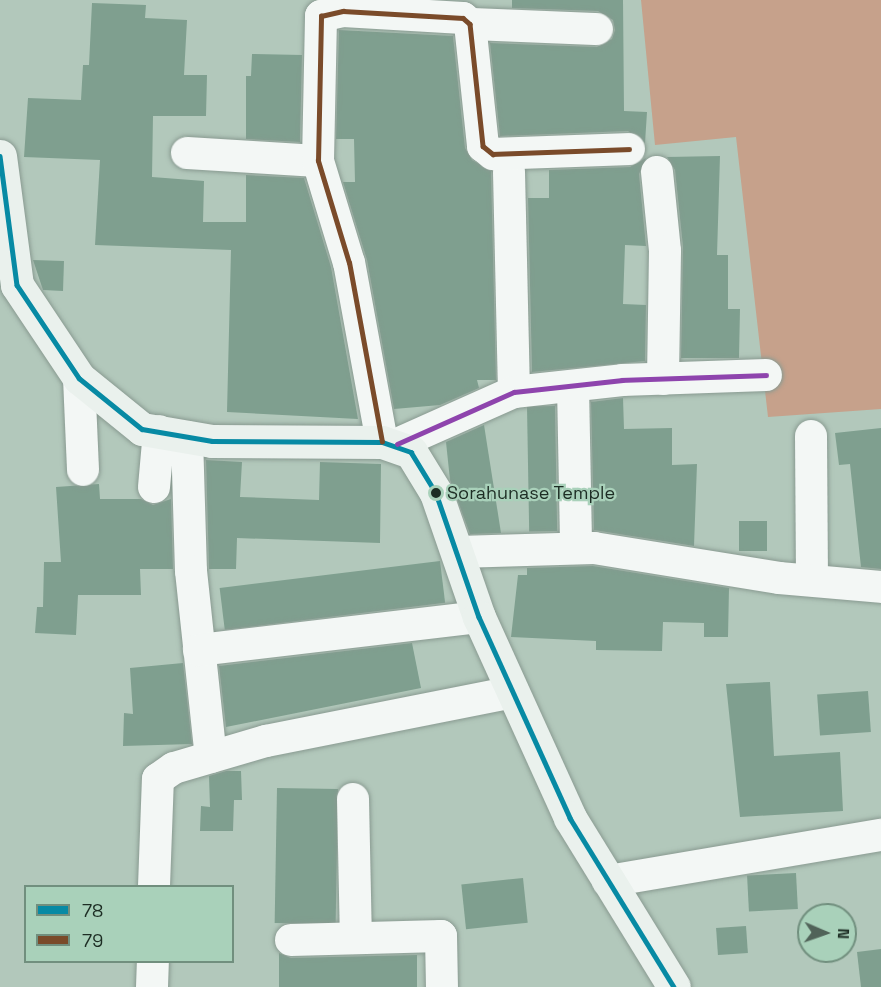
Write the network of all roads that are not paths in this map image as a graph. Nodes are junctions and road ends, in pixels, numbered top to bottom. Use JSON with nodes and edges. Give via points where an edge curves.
{"nodes":[{"id":1,"x":343,"y":6,"type":"edge"},
{"id":2,"x":470,"y":24,"type":"junction"},
{"id":3,"x":597,"y":29,"type":"dead end"},
{"id":4,"x":629,"y":149,"type":"dead end"},
{"id":5,"x":187,"y":153,"type":"dead end"},
{"id":6,"x":0,"y":156,"type":"edge"},
{"id":7,"x":318,"y":161,"type":"junction"},
{"id":8,"x":509,"y":172,"type":"dead end"},
{"id":9,"x":657,"y":172,"type":"dead end"},
{"id":10,"x":766,"y":375,"type":"dead end"},
{"id":11,"x":79,"y":378,"type":"junction"},
{"id":12,"x":663,"y":379,"type":"junction"},
{"id":13,"x":573,"y":386,"type":"junction"},
{"id":14,"x":514,"y":392,"type":"junction"},
{"id":15,"x":173,"y":434,"type":"junction"},
{"id":16,"x":811,"y":436,"type":"dead end"},
{"id":17,"x":389,"y":443,"type":"junction"},
{"id":18,"x":83,"y":470,"type":"dead end"},
{"id":19,"x":154,"y":487,"type":"dead end"},
{"id":20,"x":576,"y":548,"type":"junction"},
{"id":21,"x":458,"y":552,"type":"junction"},
{"id":22,"x":812,"y":580,"type":"junction"},
{"id":23,"x":881,"y":587,"type":"edge"},
{"id":24,"x":479,"y":617,"type":"junction"},
{"id":25,"x":199,"y":651,"type":"junction"},
{"id":26,"x":513,"y":692,"type":"junction"},
{"id":27,"x":211,"y":757,"type":"junction"},
{"id":28,"x":353,"y":798,"type":"dead end"},
{"id":29,"x":881,"y":835,"type":"edge"},
{"id":30,"x":608,"y":881,"type":"junction"},
{"id":31,"x":154,"y":885,"type":"edge"},
{"id":32,"x":356,"y":938,"type":"junction"},
{"id":33,"x":291,"y":940,"type":"dead end"},
{"id":34,"x":153,"y":963,"type":"edge"},
{"id":35,"x":152,"y":987,"type":"edge"},
{"id":36,"x":442,"y":987,"type":"edge"},
{"id":37,"x":674,"y":987,"type":"edge"}],
"edges":[{"from":1,"to":2,"type":"street","via":[[454,14]]},
{"from":1,"to":7,"type":"street","via":[[327,11],[317,27]]},
{"from":2,"to":3,"type":"street"},
{"from":2,"to":4,"type":"street","via":[[486,151]]},
{"from":5,"to":7,"type":"street"},
{"from":6,"to":11,"type":"street","via":[[17,285]]},
{"from":7,"to":17,"type":"street","via":[[349,263]]},
{"from":8,"to":14,"type":"street"},
{"from":9,"to":12,"type":"street","via":[[665,251]]},
{"from":10,"to":12,"type":"street"},
{"from":11,"to":15,"type":"street","via":[[142,429]]},
{"from":11,"to":18,"type":"street"},
{"from":12,"to":13,"type":"street"},
{"from":13,"to":14,"type":"street"},
{"from":13,"to":20,"type":"street"},
{"from":14,"to":17,"type":"street"},
{"from":15,"to":17,"type":"street"},
{"from":15,"to":19,"type":"street"},
{"from":15,"to":25,"type":"street"},
{"from":16,"to":22,"type":"street"},
{"from":17,"to":21,"type":"street","via":[[411,453],[436,493]]},
{"from":20,"to":21,"type":"street"},
{"from":20,"to":22,"type":"street"},
{"from":21,"to":24,"type":"street"},
{"from":22,"to":23,"type":"street"},
{"from":24,"to":25,"type":"street"},
{"from":24,"to":26,"type":"street"},
{"from":25,"to":27,"type":"street"},
{"from":26,"to":27,"type":"street"},
{"from":26,"to":30,"type":"street","via":[[570,818]]},
{"from":27,"to":31,"type":"street","via":[[158,779]]},
{"from":28,"to":32,"type":"street"},
{"from":29,"to":30,"type":"street"},
{"from":30,"to":37,"type":"street"},
{"from":32,"to":33,"type":"street"},
{"from":32,"to":36,"type":"street","via":[[441,936]]},
{"from":34,"to":35,"type":"street"}]}
